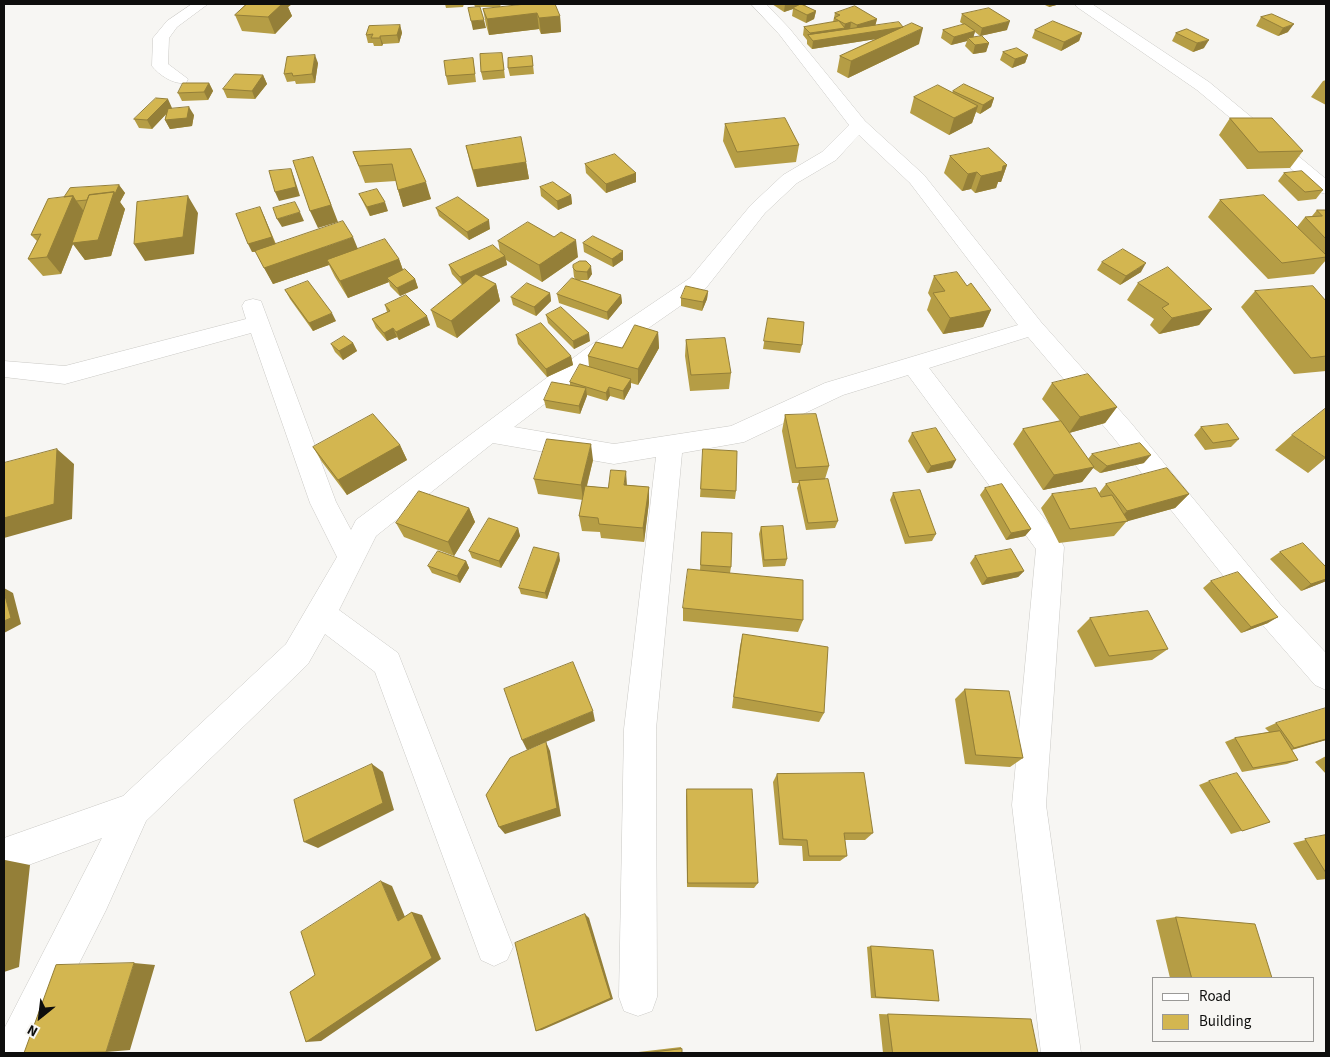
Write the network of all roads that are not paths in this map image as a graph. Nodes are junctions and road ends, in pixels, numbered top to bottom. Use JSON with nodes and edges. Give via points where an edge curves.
{"nodes":[{"id":1,"x":201,"y":4,"type":"edge"},
{"id":2,"x":758,"y":4,"type":"edge"},
{"id":3,"x":1082,"y":4,"type":"edge"},
{"id":4,"x":180,"y":79,"type":"dead end"},
{"id":5,"x":859,"y":126,"type":"junction"},
{"id":6,"x":1326,"y":188,"type":"edge"},
{"id":7,"x":1033,"y":328,"type":"junction"},
{"id":8,"x":914,"y":365,"type":"junction"},
{"id":9,"x":4,"y":369,"type":"edge"},
{"id":10,"x":489,"y":433,"type":"junction"},
{"id":11,"x":670,"y":445,"type":"junction"},
{"id":12,"x":351,"y":557,"type":"junction"},
{"id":13,"x":321,"y":614,"type":"junction"},
{"id":14,"x":1326,"y":674,"type":"edge"},
{"id":15,"x":134,"y":809,"type":"junction"},
{"id":16,"x":4,"y":856,"type":"edge"},
{"id":17,"x":494,"y":947,"type":"dead end"},
{"id":18,"x":638,"y":997,"type":"dead end"},
{"id":19,"x":13,"y":1053,"type":"edge"},
{"id":20,"x":1061,"y":1053,"type":"edge"}],
"edges":[{"from":1,"to":4,"type":"street","via":[[172,24],[161,38],[160,66]]},
{"from":2,"to":5,"type":"street"},
{"from":3,"to":6,"type":"street","via":[[1203,86]]},
{"from":5,"to":7,"type":"street","via":[[917,179]]},
{"from":5,"to":10,"type":"street","via":[[829,156],[790,179],[758,209],[698,283],[596,353]]},
{"from":7,"to":8,"type":"street"},
{"from":7,"to":14,"type":"street","via":[[1122,430],[1270,613]]},
{"from":8,"to":11,"type":"street","via":[[834,390],[735,435]]},
{"from":8,"to":20,"type":"street","via":[[1050,547],[1029,805]]},
{"from":9,"to":12,"type":"street","via":[[65,375],[256,314],[323,503]]},
{"from":10,"to":11,"type":"street","via":[[614,454]]},
{"from":10,"to":12,"type":"street","via":[[366,528]]},
{"from":11,"to":18,"type":"street","via":[[640,729]]},
{"from":12,"to":13,"type":"street"},
{"from":13,"to":15,"type":"street","via":[[297,654]]},
{"from":13,"to":17,"type":"street","via":[[387,663]]},
{"from":15,"to":16,"type":"street"},
{"from":15,"to":19,"type":"street","via":[[94,897]]}]}
